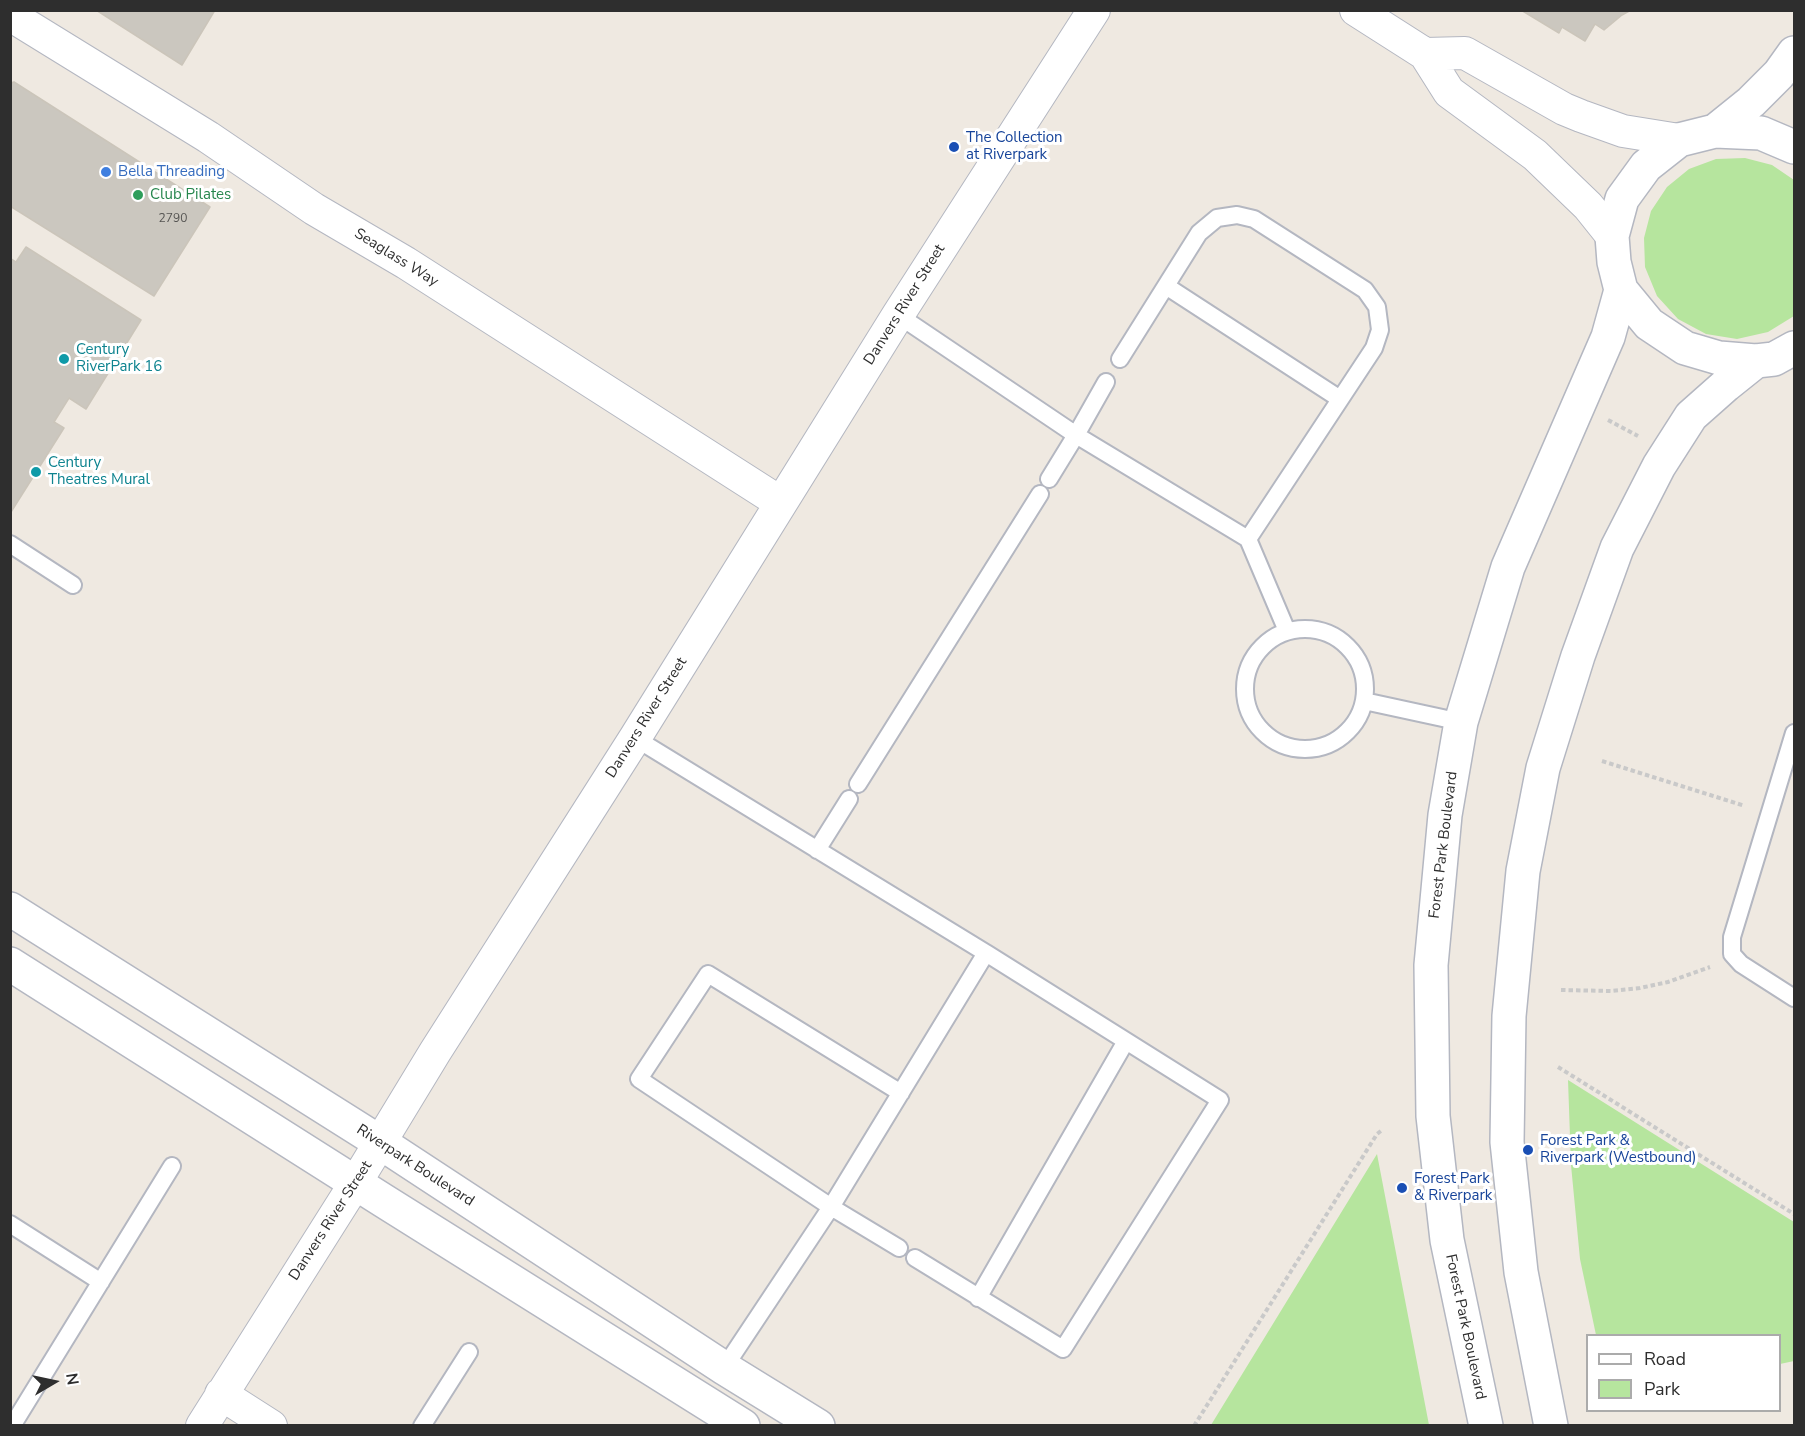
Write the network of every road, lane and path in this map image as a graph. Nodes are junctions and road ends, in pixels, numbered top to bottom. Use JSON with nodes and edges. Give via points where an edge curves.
{"nodes":[{"id":1,"x":1094,"y":10,"type":"edge"},
{"id":2,"x":1356,"y":10,"type":"edge"},
{"id":3,"x":10,"y":15,"type":"edge"},
{"id":4,"x":1794,"y":53,"type":"edge"},
{"id":5,"x":1425,"y":54,"type":"junction"},
{"id":6,"x":1715,"y":131,"type":"junction"},
{"id":7,"x":1679,"y":140,"type":"junction"},
{"id":8,"x":1794,"y":147,"type":"edge"},
{"id":9,"x":1612,"y":236,"type":"junction"},
{"id":10,"x":1166,"y":286,"type":"junction"},
{"id":11,"x":1621,"y":290,"type":"junction"},
{"id":12,"x":898,"y":315,"type":"junction"},
{"id":13,"x":1792,"y":352,"type":"edge"},
{"id":14,"x":1120,"y":359,"type":"dead end"},
{"id":15,"x":1756,"y":362,"type":"junction"},
{"id":16,"x":1106,"y":382,"type":"dead end"},
{"id":17,"x":1340,"y":399,"type":"junction"},
{"id":18,"x":1599,"y":415,"type":"dead end"},
{"id":19,"x":1076,"y":435,"type":"junction"},
{"id":20,"x":1647,"y":441,"type":"dead end"},
{"id":21,"x":1049,"y":479,"type":"dead end"},
{"id":22,"x":1040,"y":494,"type":"dead end"},
{"id":23,"x":781,"y":503,"type":"junction"},
{"id":24,"x":1248,"y":539,"type":"junction"},
{"id":25,"x":10,"y":544,"type":"edge"},
{"id":26,"x":73,"y":585,"type":"dead end"},
{"id":27,"x":1287,"y":631,"type":"junction"},
{"id":28,"x":1364,"y":701,"type":"junction"},
{"id":29,"x":1461,"y":722,"type":"junction"},
{"id":30,"x":1794,"y":733,"type":"edge"},
{"id":31,"x":635,"y":738,"type":"junction"},
{"id":32,"x":1602,"y":761,"type":"dead end"},
{"id":33,"x":858,"y":784,"type":"dead end"},
{"id":34,"x":849,"y":799,"type":"dead end"},
{"id":35,"x":1770,"y":814,"type":"junction"},
{"id":36,"x":817,"y":850,"type":"junction"},
{"id":37,"x":10,"y":909,"type":"edge"},
{"id":38,"x":986,"y":953,"type":"junction"},
{"id":39,"x":1719,"y":963,"type":"dead end"},
{"id":40,"x":10,"y":964,"type":"edge"},
{"id":41,"x":1560,"y":990,"type":"dead end"},
{"id":42,"x":1794,"y":998,"type":"edge"},
{"id":43,"x":1126,"y":1041,"type":"junction"},
{"id":44,"x":1558,"y":1067,"type":"dead end"},
{"id":45,"x":902,"y":1093,"type":"junction"},
{"id":46,"x":1383,"y":1130,"type":"dead end"},
{"id":47,"x":381,"y":1143,"type":"junction"},
{"id":48,"x":172,"y":1166,"type":"dead end"},
{"id":49,"x":356,"y":1182,"type":"junction"},
{"id":50,"x":831,"y":1207,"type":"junction"},
{"id":51,"x":1794,"y":1214,"type":"edge"},
{"id":52,"x":10,"y":1224,"type":"edge"},
{"id":53,"x":899,"y":1248,"type":"dead end"},
{"id":54,"x":915,"y":1258,"type":"dead end"},
{"id":55,"x":101,"y":1282,"type":"junction"},
{"id":56,"x":978,"y":1298,"type":"junction"},
{"id":57,"x":469,"y":1352,"type":"dead end"},
{"id":58,"x":724,"y":1368,"type":"junction"},
{"id":59,"x":221,"y":1394,"type":"junction"},
{"id":60,"x":12,"y":1425,"type":"edge"},
{"id":61,"x":202,"y":1425,"type":"edge"},
{"id":62,"x":271,"y":1425,"type":"edge"},
{"id":63,"x":422,"y":1425,"type":"edge"},
{"id":64,"x":743,"y":1425,"type":"edge"},
{"id":65,"x":818,"y":1425,"type":"edge"},
{"id":66,"x":1194,"y":1425,"type":"edge"},
{"id":67,"x":1486,"y":1425,"type":"edge"},
{"id":68,"x":1551,"y":1425,"type":"edge"}],
"edges":[{"from":1,"to":12,"type":"street","name":"Danvers River Street"},
{"from":2,"to":5,"type":"street"},
{"from":3,"to":23,"type":"street","name":"Seaglass Way"},
{"from":4,"to":6,"type":"street","via":[[1751,102]]},
{"from":5,"to":7,"type":"street","via":[[1465,53],[1581,116],[1623,131]]},
{"from":5,"to":9,"type":"street","via":[[1449,92],[1535,154],[1588,206]]},
{"from":6,"to":7,"type":"street"},
{"from":6,"to":8,"type":"street","via":[[1761,133]]},
{"from":7,"to":9,"type":"street","via":[[1646,166],[1622,199]]},
{"from":9,"to":11,"type":"street"},
{"from":10,"to":14,"type":"lane"},
{"from":10,"to":17,"type":"lane"},
{"from":10,"to":17,"type":"lane","via":[[1199,233],[1216,219],[1237,215],[1254,219],[1365,290],[1377,307],[1380,330],[1374,348]]},
{"from":11,"to":15,"type":"street","via":[[1649,324],[1685,348],[1719,358]]},
{"from":11,"to":29,"type":"street","name":"Forest Park Boulevard","via":[[1604,346],[1508,567]]},
{"from":12,"to":19,"type":"lane"},
{"from":12,"to":23,"type":"street","name":"Danvers River Street"},
{"from":13,"to":15,"type":"street"},
{"from":15,"to":68,"type":"street","via":[[1691,416],[1659,466],[1617,548],[1578,656],[1544,768],[1523,871],[1509,1016],[1507,1142],[1521,1272]]},
{"from":16,"to":19,"type":"lane"},
{"from":17,"to":24,"type":"lane"},
{"from":18,"to":20,"type":"path"},
{"from":19,"to":21,"type":"lane"},
{"from":19,"to":24,"type":"lane"},
{"from":22,"to":33,"type":"lane"},
{"from":23,"to":31,"type":"street","name":"Danvers River Street"},
{"from":24,"to":27,"type":"lane"},
{"from":25,"to":26,"type":"lane"},
{"from":27,"to":28,"type":"lane","via":[[1308,628],[1328,633],[1345,644],[1359,661],[1365,680]]},
{"from":27,"to":28,"type":"lane","via":[[1270,640],[1247,671],[1248,710],[1272,740],[1290,748],[1310,750],[1329,745],[1345,735],[1357,720]]},
{"from":28,"to":29,"type":"lane"},
{"from":29,"to":67,"type":"street","name":"Forest Park Boulevard","via":[[1445,816],[1431,964],[1433,1116],[1447,1240]]},
{"from":30,"to":35,"type":"lane"},
{"from":31,"to":36,"type":"lane"},
{"from":31,"to":47,"type":"street","name":"Danvers River Street"},
{"from":32,"to":35,"type":"path"},
{"from":34,"to":36,"type":"lane"},
{"from":35,"to":42,"type":"lane","via":[[1732,937],[1732,954]]},
{"from":36,"to":38,"type":"lane"},
{"from":37,"to":47,"type":"street","name":"Riverpark Boulevard"},
{"from":38,"to":43,"type":"lane"},
{"from":38,"to":45,"type":"lane"},
{"from":39,"to":41,"type":"path","via":[[1692,975],[1640,988]]},
{"from":40,"to":49,"type":"street"},
{"from":43,"to":56,"type":"lane"},
{"from":43,"to":56,"type":"lane","via":[[1220,1100],[1063,1349]]},
{"from":44,"to":51,"type":"path"},
{"from":45,"to":50,"type":"lane"},
{"from":45,"to":50,"type":"lane","via":[[708,974],[639,1079]]},
{"from":46,"to":66,"type":"path"},
{"from":47,"to":49,"type":"street","name":"Danvers River Street"},
{"from":47,"to":58,"type":"street","name":"Riverpark Boulevard"},
{"from":48,"to":55,"type":"lane"},
{"from":49,"to":59,"type":"street","name":"Danvers River Street"},
{"from":49,"to":64,"type":"street"},
{"from":50,"to":53,"type":"lane"},
{"from":50,"to":58,"type":"lane"},
{"from":52,"to":55,"type":"lane"},
{"from":54,"to":56,"type":"lane"},
{"from":55,"to":60,"type":"lane"},
{"from":57,"to":63,"type":"lane"},
{"from":58,"to":65,"type":"street","name":"Riverpark Boulevard"},
{"from":59,"to":61,"type":"street","name":"Danvers River Street"},
{"from":59,"to":62,"type":"street"}]}
